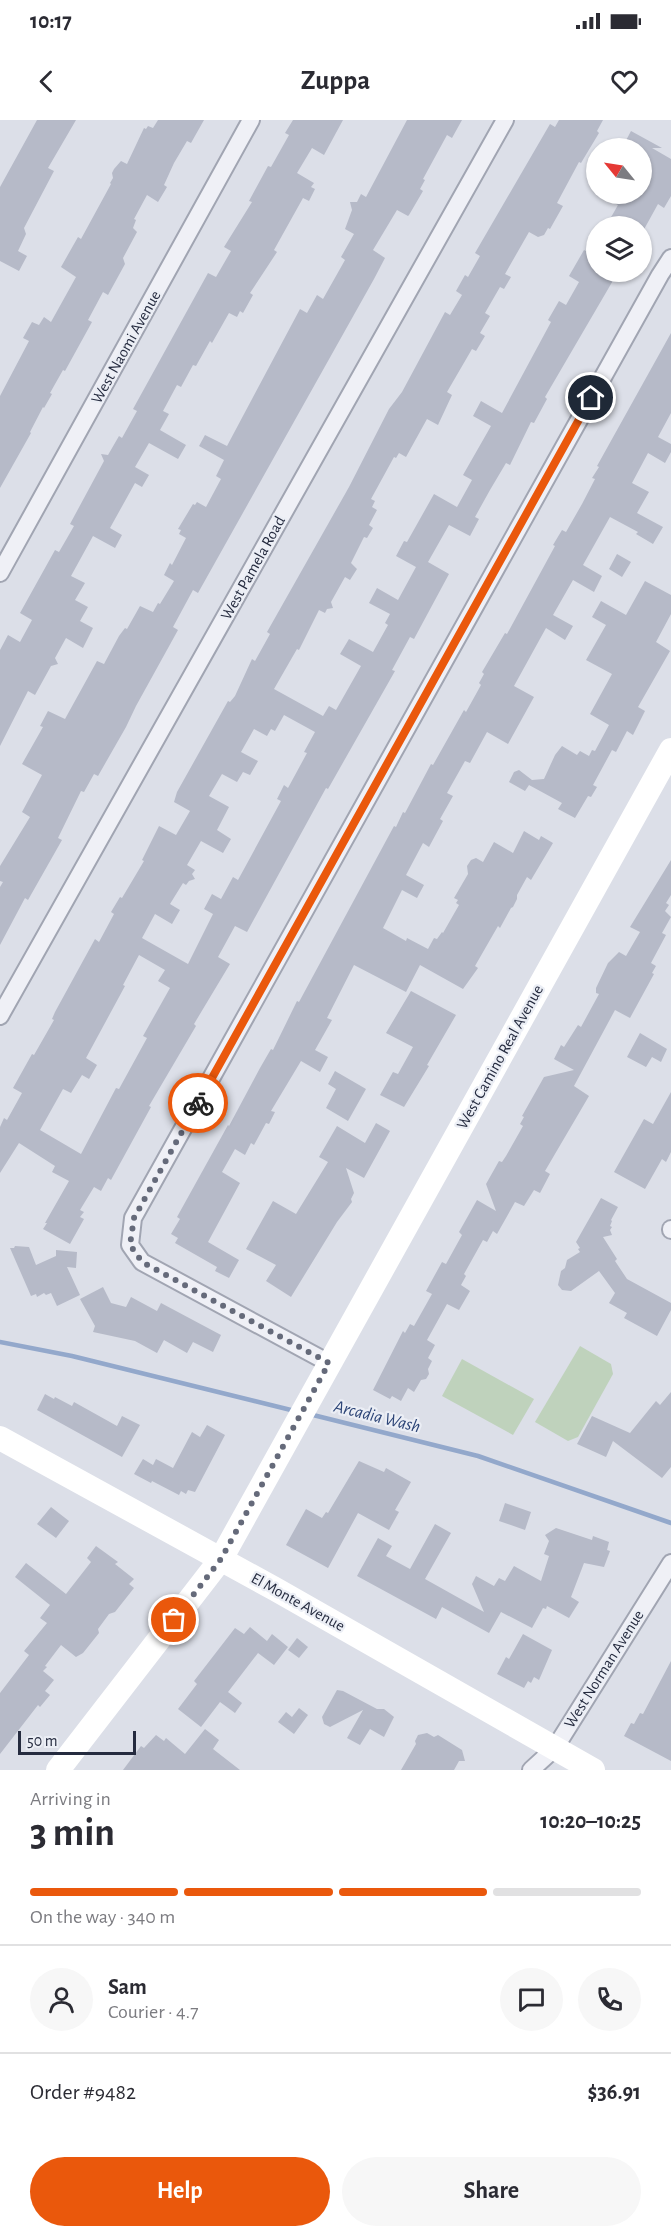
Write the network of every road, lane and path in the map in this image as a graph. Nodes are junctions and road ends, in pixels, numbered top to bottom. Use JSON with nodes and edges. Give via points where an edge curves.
{"nodes":[{"id":1,"x":251,"y":120,"type":"edge"},
{"id":2,"x":505,"y":120,"type":"edge"},
{"id":3,"x":671,"y":258,"type":"edge"},
{"id":4,"x":0,"y":573,"type":"edge"},
{"id":5,"x":671,"y":750,"type":"edge"},
{"id":6,"x":0,"y":1016,"type":"edge"},
{"id":7,"x":329,"y":1363,"type":"junction"},
{"id":8,"x":0,"y":1438,"type":"edge"},
{"id":9,"x":221,"y":1559,"type":"junction"},
{"id":10,"x":671,"y":1563,"type":"edge"},
{"id":11,"x":555,"y":1748,"type":"junction"},
{"id":12,"x":58,"y":1770,"type":"edge"},
{"id":13,"x":531,"y":1770,"type":"edge"},
{"id":14,"x":593,"y":1770,"type":"edge"}],
"edges":[{"from":1,"to":4,"type":"street","name":"West Naomi Avenue"},
{"from":2,"to":6,"type":"street","name":"West Pamela Road"},
{"from":3,"to":7,"type":"street","via":[[134,1218],[130,1245],[142,1262]]},
{"from":5,"to":7,"type":"street","name":"West Camino Real Avenue"},
{"from":7,"to":9,"type":"street","name":"West Camino Real Avenue"},
{"from":8,"to":9,"type":"street","name":"El Monte Avenue"},
{"from":9,"to":11,"type":"street","name":"El Monte Avenue"},
{"from":9,"to":12,"type":"street","name":"West Camino Real Avenue"},
{"from":10,"to":11,"type":"street","name":"West Norman Avenue"},
{"from":11,"to":13,"type":"street","name":"West Norman Avenue"},
{"from":11,"to":14,"type":"street","name":"El Monte Avenue"}]}
